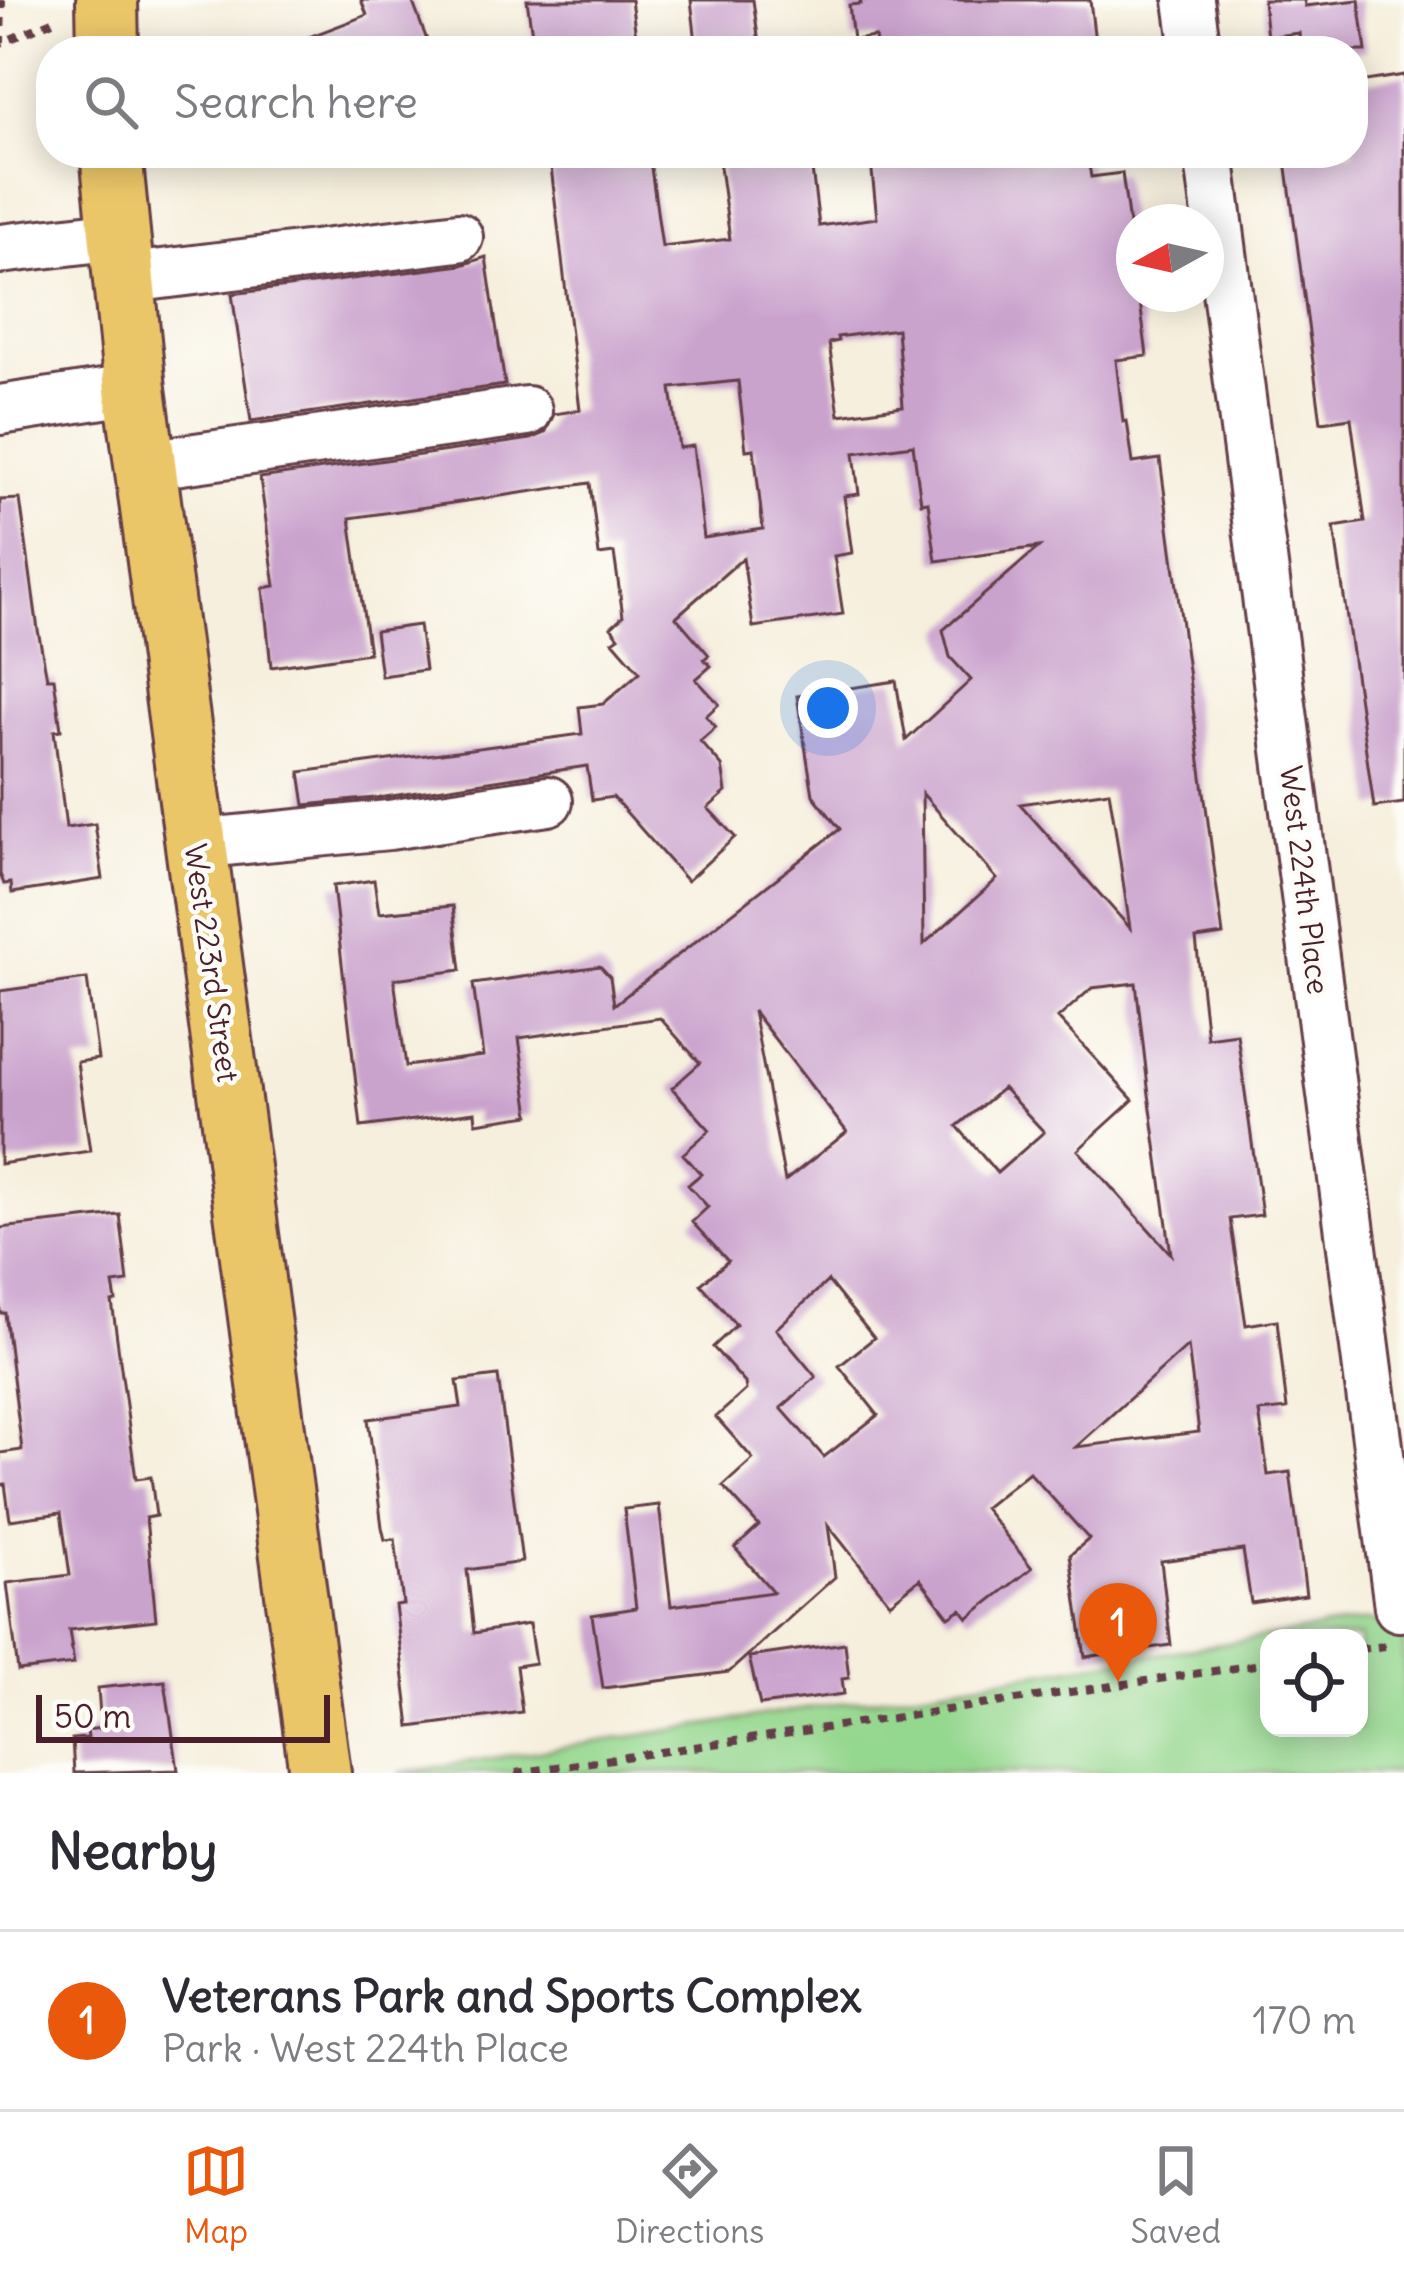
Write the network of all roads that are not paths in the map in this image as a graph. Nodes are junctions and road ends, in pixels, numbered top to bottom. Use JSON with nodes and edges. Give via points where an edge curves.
{"nodes":[{"id":1,"x":1189,"y":0,"type":"edge"},
{"id":2,"x":1194,"y":36,"type":"edge"},
{"id":3,"x":112,"y":168,"type":"edge"},
{"id":4,"x":1211,"y":168,"type":"edge"},
{"id":5,"x":458,"y":238,"type":"dead end"},
{"id":6,"x":0,"y":249,"type":"edge"},
{"id":7,"x":120,"y":257,"type":"junction"},
{"id":8,"x":135,"y":389,"type":"junction"},
{"id":9,"x":0,"y":410,"type":"edge"},
{"id":10,"x":527,"y":411,"type":"dead end"},
{"id":11,"x":146,"y":465,"type":"junction"},
{"id":12,"x":548,"y":802,"type":"dead end"},
{"id":13,"x":195,"y":844,"type":"junction"},
{"id":14,"x":1401,"y":1606,"type":"edge"},
{"id":15,"x":320,"y":1773,"type":"edge"}],
"edges":[{"from":1,"to":2,"type":"street"},
{"from":3,"to":7,"type":"main road","name":"West 223rd Street"},
{"from":4,"to":14,"type":"street","name":"West 224th Place"},
{"from":5,"to":7,"type":"street"},
{"from":6,"to":7,"type":"street"},
{"from":7,"to":8,"type":"main road","name":"West 223rd Street"},
{"from":8,"to":9,"type":"street"},
{"from":8,"to":11,"type":"main road","name":"West 223rd Street"},
{"from":10,"to":11,"type":"street"},
{"from":11,"to":13,"type":"main road","name":"West 223rd Street"},
{"from":12,"to":13,"type":"street"},
{"from":13,"to":15,"type":"main road","name":"West 223rd Street"}]}
